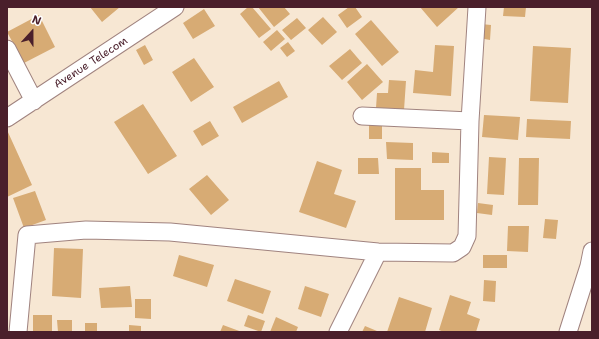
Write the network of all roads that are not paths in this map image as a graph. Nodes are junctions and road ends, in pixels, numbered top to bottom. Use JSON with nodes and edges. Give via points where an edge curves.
{"nodes":[{"id":1,"x":175,"y":7,"type":"edge"},
{"id":2,"x":477,"y":7,"type":"edge"},
{"id":3,"x":7,"y":49,"type":"edge"},
{"id":4,"x":34,"y":101,"type":"junction"},
{"id":5,"x":362,"y":116,"type":"dead end"},
{"id":6,"x":7,"y":118,"type":"edge"},
{"id":7,"x":470,"y":121,"type":"junction"},
{"id":8,"x":592,"y":251,"type":"edge"},
{"id":9,"x":378,"y":252,"type":"junction"},
{"id":10,"x":18,"y":332,"type":"edge"},
{"id":11,"x":338,"y":332,"type":"edge"},
{"id":12,"x":568,"y":332,"type":"edge"}],
"edges":[{"from":1,"to":4,"type":"street","name":"Avenue Telecom"},
{"from":2,"to":7,"type":"street"},
{"from":3,"to":4,"type":"street"},
{"from":4,"to":6,"type":"street","name":"Avenue Telecom"},
{"from":5,"to":7,"type":"street"},
{"from":7,"to":9,"type":"street","via":[[467,236],[462,247],[453,253]]},
{"from":8,"to":12,"type":"street"},
{"from":9,"to":10,"type":"street","via":[[170,232],[86,230],[27,235]]},
{"from":9,"to":11,"type":"street"}]}
